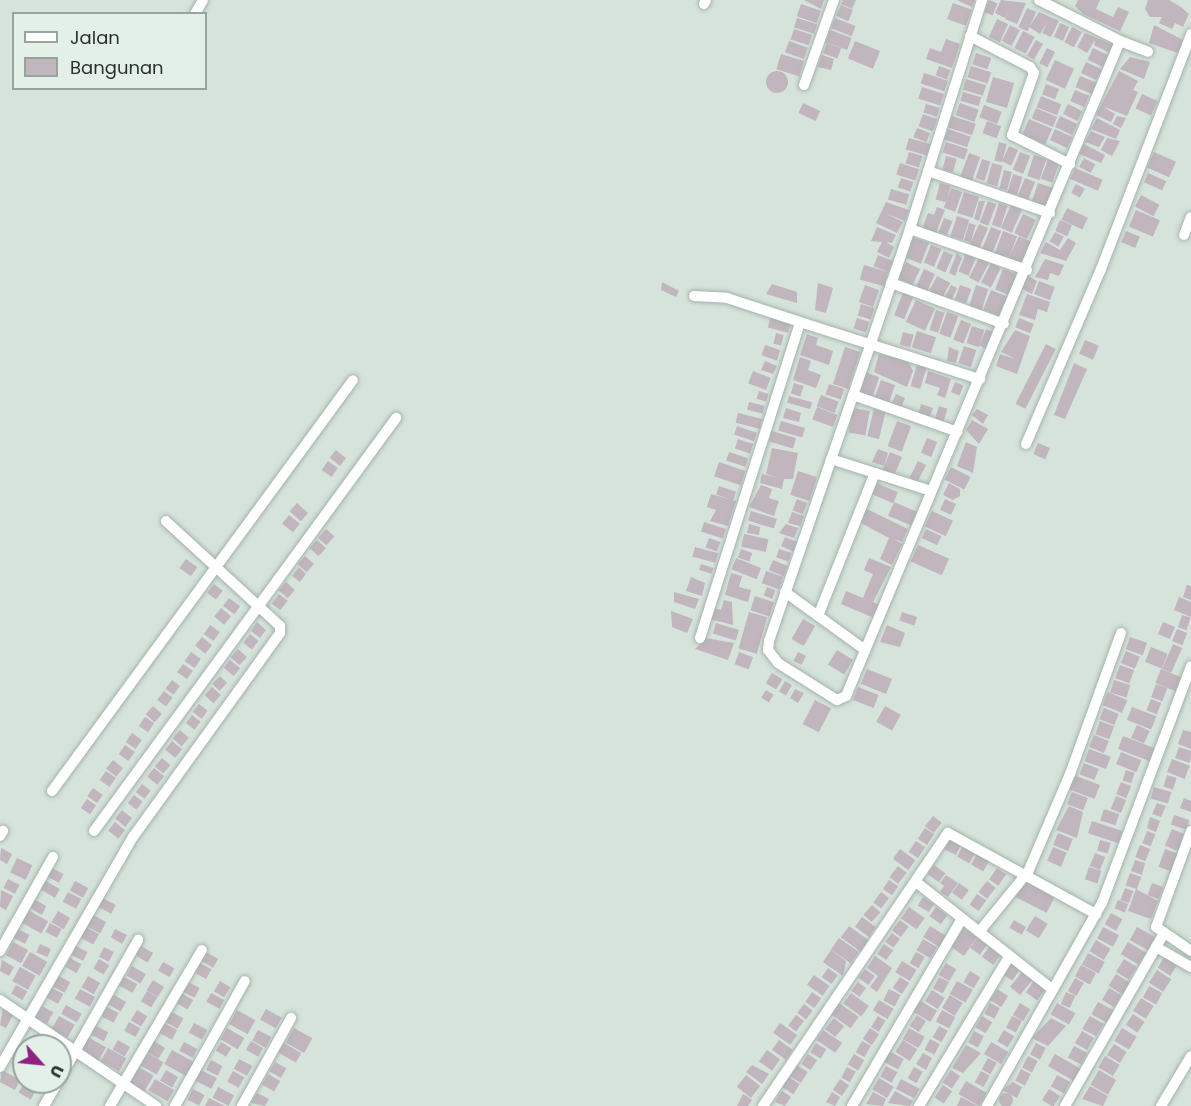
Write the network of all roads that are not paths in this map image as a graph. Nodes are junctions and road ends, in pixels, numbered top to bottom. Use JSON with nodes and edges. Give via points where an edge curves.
{"nodes":[{"id":1,"x":834,"y":0,"type":"edge"},
{"id":2,"x":982,"y":0,"type":"edge"},
{"id":3,"x":1039,"y":0,"type":"edge"},
{"id":4,"x":1191,"y":34,"type":"edge"},
{"id":5,"x":970,"y":36,"type":"junction"},
{"id":6,"x":1120,"y":41,"type":"junction"},
{"id":7,"x":1148,"y":52,"type":"dead end"},
{"id":8,"x":804,"y":85,"type":"dead end"},
{"id":9,"x":1070,"y":165,"type":"junction"},
{"id":10,"x":928,"y":171,"type":"junction"},
{"id":11,"x":1050,"y":213,"type":"junction"},
{"id":12,"x":1191,"y":217,"type":"edge"},
{"id":13,"x":909,"y":229,"type":"junction"},
{"id":14,"x":1184,"y":235,"type":"dead end"},
{"id":15,"x":1027,"y":270,"type":"junction"},
{"id":16,"x":891,"y":283,"type":"junction"},
{"id":17,"x":694,"y":296,"type":"dead end"},
{"id":18,"x":800,"y":322,"type":"junction"},
{"id":19,"x":1004,"y":324,"type":"junction"},
{"id":20,"x":868,"y":343,"type":"junction"},
{"id":21,"x":980,"y":379,"type":"junction"},
{"id":22,"x":353,"y":380,"type":"dead end"},
{"id":23,"x":853,"y":394,"type":"junction"},
{"id":24,"x":396,"y":418,"type":"dead end"},
{"id":25,"x":958,"y":432,"type":"junction"},
{"id":26,"x":1026,"y":444,"type":"dead end"},
{"id":27,"x":831,"y":459,"type":"junction"},
{"id":28,"x":875,"y":473,"type":"junction"},
{"id":29,"x":931,"y":490,"type":"junction"},
{"id":30,"x":166,"y":521,"type":"dead end"},
{"id":31,"x":216,"y":568,"type":"junction"},
{"id":32,"x":784,"y":592,"type":"junction"},
{"id":33,"x":258,"y":606,"type":"junction"},
{"id":34,"x":818,"y":616,"type":"junction"},
{"id":35,"x":1121,"y":633,"type":"dead end"},
{"id":36,"x":700,"y":638,"type":"dead end"},
{"id":37,"x":866,"y":650,"type":"junction"},
{"id":38,"x":1191,"y":666,"type":"edge"},
{"id":39,"x":52,"y":791,"type":"dead end"},
{"id":40,"x":94,"y":831,"type":"dead end"},
{"id":41,"x":1191,"y":831,"type":"edge"},
{"id":42,"x":53,"y":857,"type":"dead end"},
{"id":43,"x":1029,"y":870,"type":"junction"},
{"id":44,"x":916,"y":882,"type":"junction"},
{"id":45,"x":1099,"y":908,"type":"junction"},
{"id":46,"x":962,"y":921,"type":"junction"},
{"id":47,"x":979,"y":932,"type":"junction"},
{"id":48,"x":138,"y":940,"type":"dead end"},
{"id":49,"x":1159,"y":941,"type":"junction"},
{"id":50,"x":202,"y":950,"type":"dead end"},
{"id":51,"x":0,"y":951,"type":"edge"},
{"id":52,"x":1191,"y":951,"type":"edge"},
{"id":53,"x":1009,"y":957,"type":"junction"},
{"id":54,"x":1191,"y":968,"type":"edge"},
{"id":55,"x":245,"y":981,"type":"dead end"},
{"id":56,"x":1053,"y":990,"type":"junction"},
{"id":57,"x":0,"y":1000,"type":"edge"},
{"id":58,"x":291,"y":1018,"type":"dead end"},
{"id":59,"x":27,"y":1019,"type":"junction"},
{"id":60,"x":75,"y":1052,"type":"junction"},
{"id":61,"x":1191,"y":1056,"type":"edge"},
{"id":62,"x":72,"y":1057,"type":"edge"},
{"id":63,"x":0,"y":1067,"type":"edge"},
{"id":64,"x":123,"y":1084,"type":"junction"},
{"id":65,"x":110,"y":1106,"type":"edge"},
{"id":66,"x":156,"y":1106,"type":"edge"},
{"id":67,"x":175,"y":1106,"type":"edge"},
{"id":68,"x":242,"y":1106,"type":"edge"},
{"id":69,"x":764,"y":1106,"type":"edge"},
{"id":70,"x":852,"y":1106,"type":"edge"},
{"id":71,"x":919,"y":1106,"type":"edge"},
{"id":72,"x":987,"y":1106,"type":"edge"},
{"id":73,"x":1065,"y":1106,"type":"edge"},
{"id":74,"x":1161,"y":1106,"type":"edge"}],
"edges":[{"from":1,"to":8,"type":"street"},
{"from":2,"to":5,"type":"street"},
{"from":3,"to":6,"type":"street"},
{"from":4,"to":26,"type":"street","via":[[1110,248]]},
{"from":5,"to":9,"type":"street","via":[[1033,70],[1011,135]]},
{"from":5,"to":10,"type":"street"},
{"from":6,"to":7,"type":"street"},
{"from":6,"to":9,"type":"street"},
{"from":9,"to":11,"type":"street"},
{"from":10,"to":11,"type":"street"},
{"from":10,"to":13,"type":"street"},
{"from":11,"to":15,"type":"street"},
{"from":12,"to":14,"type":"street"},
{"from":13,"to":15,"type":"street"},
{"from":13,"to":16,"type":"street"},
{"from":15,"to":19,"type":"street"},
{"from":16,"to":19,"type":"street"},
{"from":16,"to":20,"type":"street"},
{"from":17,"to":18,"type":"street","via":[[727,298]]},
{"from":18,"to":20,"type":"street"},
{"from":18,"to":36,"type":"street"},
{"from":19,"to":21,"type":"street"},
{"from":20,"to":21,"type":"street"},
{"from":20,"to":23,"type":"street"},
{"from":21,"to":25,"type":"street"},
{"from":22,"to":31,"type":"street"},
{"from":23,"to":25,"type":"street"},
{"from":23,"to":27,"type":"street"},
{"from":24,"to":33,"type":"street"},
{"from":25,"to":29,"type":"street"},
{"from":27,"to":28,"type":"street"},
{"from":27,"to":32,"type":"street"},
{"from":28,"to":29,"type":"street"},
{"from":28,"to":34,"type":"street"},
{"from":29,"to":37,"type":"street"},
{"from":30,"to":31,"type":"street"},
{"from":31,"to":33,"type":"street"},
{"from":31,"to":39,"type":"street"},
{"from":32,"to":34,"type":"street"},
{"from":32,"to":37,"type":"street","via":[[768,650],[778,663],[840,701]]},
{"from":33,"to":40,"type":"street"},
{"from":33,"to":59,"type":"street","via":[[280,626],[280,633],[133,837]]},
{"from":34,"to":37,"type":"street"},
{"from":35,"to":43,"type":"street"},
{"from":38,"to":45,"type":"street"},
{"from":41,"to":49,"type":"street","via":[[1157,924]]},
{"from":42,"to":51,"type":"street"},
{"from":43,"to":44,"type":"street","via":[[951,832]]},
{"from":43,"to":45,"type":"street"},
{"from":43,"to":47,"type":"street"},
{"from":44,"to":46,"type":"street"},
{"from":44,"to":69,"type":"street"},
{"from":45,"to":56,"type":"street"},
{"from":46,"to":47,"type":"street"},
{"from":46,"to":70,"type":"street"},
{"from":47,"to":53,"type":"street"},
{"from":48,"to":60,"type":"street"},
{"from":49,"to":52,"type":"street"},
{"from":49,"to":54,"type":"street"},
{"from":49,"to":73,"type":"street"},
{"from":50,"to":64,"type":"street"},
{"from":53,"to":56,"type":"street"},
{"from":53,"to":71,"type":"street"},
{"from":55,"to":67,"type":"street"},
{"from":56,"to":72,"type":"street"},
{"from":57,"to":59,"type":"street"},
{"from":58,"to":68,"type":"street"},
{"from":59,"to":60,"type":"street"},
{"from":59,"to":63,"type":"street"},
{"from":60,"to":62,"type":"street"},
{"from":60,"to":64,"type":"street"},
{"from":61,"to":74,"type":"street"},
{"from":64,"to":65,"type":"street"},
{"from":64,"to":66,"type":"street"}]}
